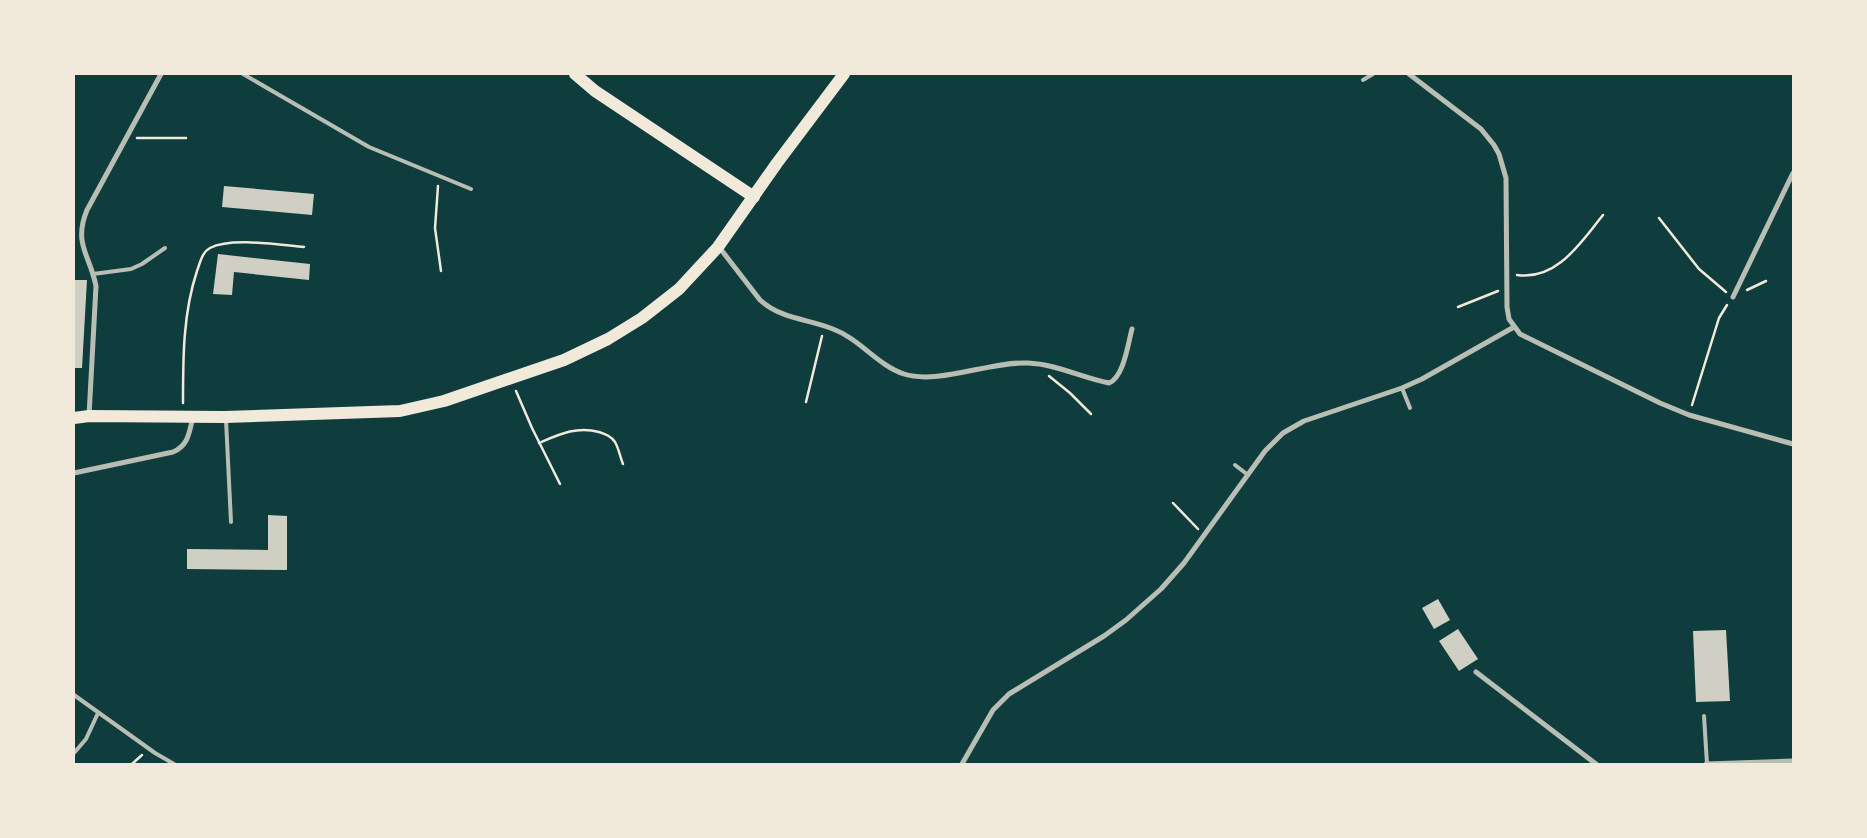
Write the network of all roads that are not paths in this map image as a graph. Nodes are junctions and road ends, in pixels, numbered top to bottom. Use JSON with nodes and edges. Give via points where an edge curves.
{"nodes":[{"id":1,"x":161,"y":74,"type":"edge"},
{"id":2,"x":243,"y":74,"type":"edge"},
{"id":3,"x":575,"y":74,"type":"edge"},
{"id":4,"x":844,"y":74,"type":"edge"},
{"id":5,"x":1373,"y":74,"type":"edge"},
{"id":6,"x":1409,"y":74,"type":"edge"},
{"id":7,"x":1363,"y":80,"type":"dead end"},
{"id":8,"x":1793,"y":173,"type":"edge"},
{"id":9,"x":471,"y":189,"type":"dead end"},
{"id":10,"x":754,"y":197,"type":"junction"},
{"id":11,"x":718,"y":247,"type":"junction"},
{"id":12,"x":165,"y":248,"type":"dead end"},
{"id":13,"x":93,"y":274,"type":"junction"},
{"id":14,"x":1733,"y":297,"type":"road end"},
{"id":15,"x":1514,"y":327,"type":"junction"},
{"id":16,"x":1132,"y":329,"type":"dead end"},
{"id":17,"x":1402,"y":388,"type":"junction"},
{"id":18,"x":1410,"y":408,"type":"dead end"},
{"id":19,"x":88,"y":416,"type":"junction"},
{"id":20,"x":188,"y":417,"type":"junction"},
{"id":21,"x":226,"y":417,"type":"junction"},
{"id":22,"x":74,"y":418,"type":"edge"},
{"id":23,"x":1793,"y":444,"type":"edge"},
{"id":24,"x":1235,"y":465,"type":"dead end"},
{"id":25,"x":74,"y":473,"type":"edge"},
{"id":26,"x":1248,"y":475,"type":"junction"},
{"id":27,"x":230,"y":522,"type":"dead end"},
{"id":28,"x":1476,"y":672,"type":"dead end"},
{"id":29,"x":74,"y":695,"type":"edge"},
{"id":30,"x":98,"y":713,"type":"junction"},
{"id":31,"x":1704,"y":716,"type":"dead end"},
{"id":32,"x":74,"y":753,"type":"edge"},
{"id":33,"x":1793,"y":761,"type":"edge"},
{"id":34,"x":174,"y":764,"type":"edge"},
{"id":35,"x":962,"y":764,"type":"edge"},
{"id":36,"x":1596,"y":764,"type":"edge"},
{"id":37,"x":1707,"y":764,"type":"edge"}],
"edges":[{"from":1,"to":13,"type":"street","via":[[84,217],[82,246]]},
{"from":2,"to":9,"type":"lane","via":[[369,147]]},
{"from":3,"to":10,"type":"main road","via":[[595,91]]},
{"from":4,"to":10,"type":"main road"},
{"from":5,"to":7,"type":"lane"},
{"from":6,"to":15,"type":"street","via":[[1481,129],[1499,154],[1506,178],[1507,314]]},
{"from":8,"to":14,"type":"street"},
{"from":10,"to":11,"type":"main road"},
{"from":11,"to":16,"type":"street","via":[[768,308],[848,336],[890,367],[913,376],[930,377],[1029,362],[1112,382],[1117,379]]},
{"from":11,"to":21,"type":"main road","via":[[679,289],[642,318],[564,360],[512,379],[400,411]]},
{"from":12,"to":13,"type":"lane","via":[[131,269]]},
{"from":13,"to":19,"type":"street","via":[[96,296]]},
{"from":15,"to":17,"type":"street"},
{"from":15,"to":23,"type":"street","via":[[1526,337],[1689,415]]},
{"from":17,"to":18,"type":"lane"},
{"from":17,"to":26,"type":"street","via":[[1293,427],[1274,441]]},
{"from":19,"to":20,"type":"main road"},
{"from":19,"to":22,"type":"main road"},
{"from":20,"to":21,"type":"main road"},
{"from":20,"to":25,"type":"street","via":[[186,441],[173,452]]},
{"from":21,"to":27,"type":"lane"},
{"from":24,"to":26,"type":"lane"},
{"from":26,"to":35,"type":"street","via":[[1184,563],[1161,589],[1104,636],[1001,701]]},
{"from":28,"to":36,"type":"street"},
{"from":29,"to":30,"type":"lane"},
{"from":30,"to":32,"type":"lane","via":[[86,739]]},
{"from":30,"to":34,"type":"lane"},
{"from":31,"to":37,"type":"lane"},
{"from":33,"to":37,"type":"street"}]}
